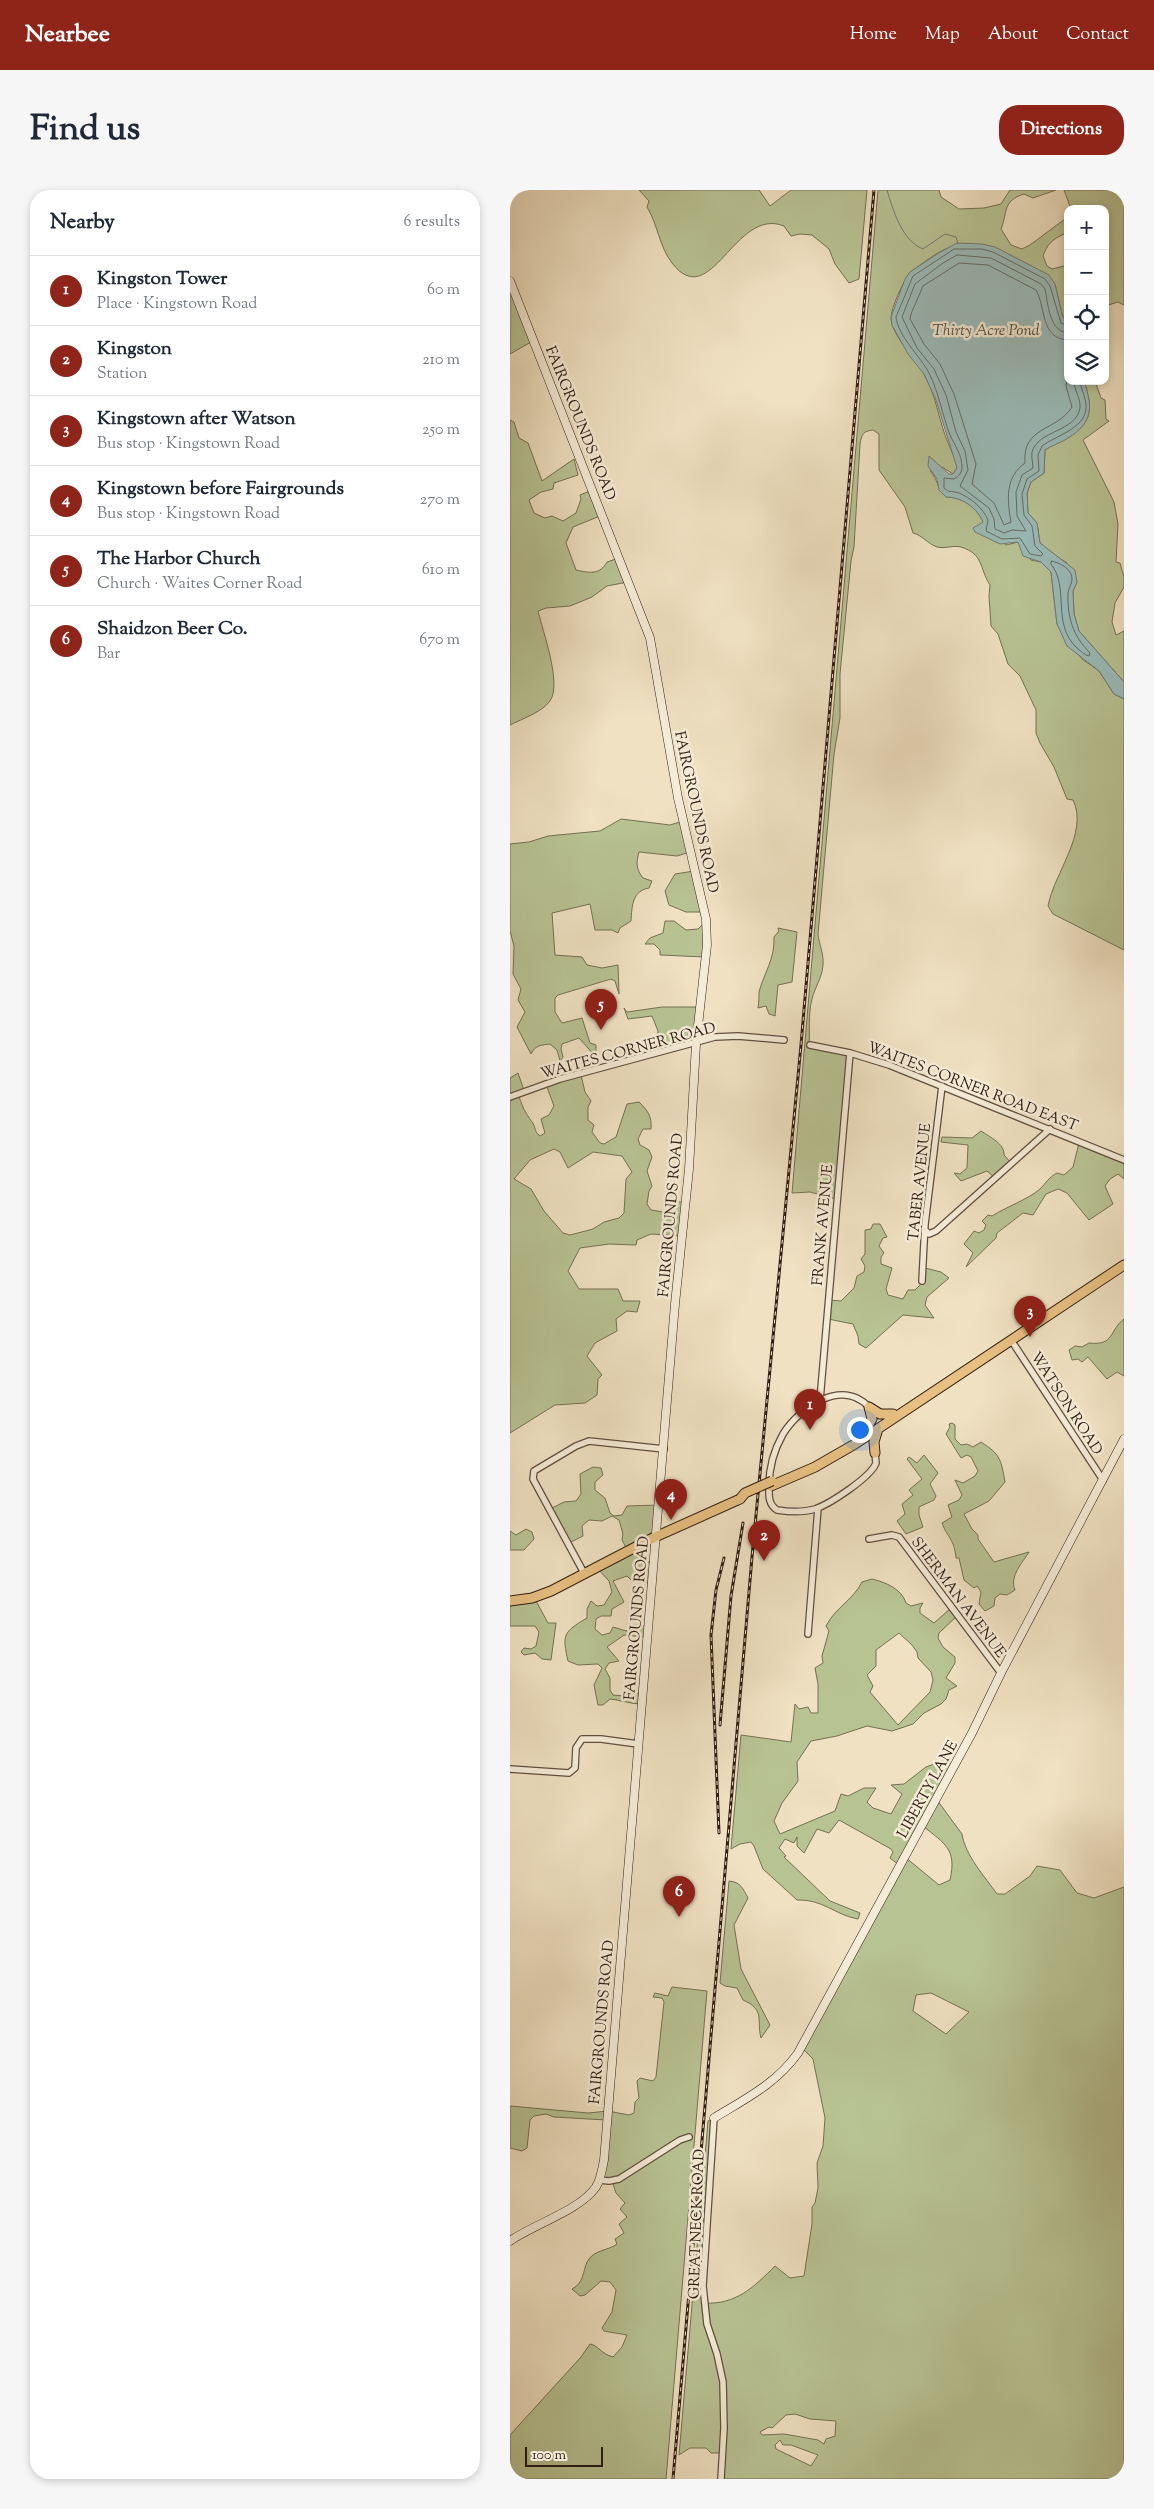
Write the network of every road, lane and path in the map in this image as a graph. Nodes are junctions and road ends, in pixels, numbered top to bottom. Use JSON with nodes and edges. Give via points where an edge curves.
{"nodes":[{"id":1,"x":510,"y":281,"type":"edge"},
{"id":2,"x":784,"y":1040,"type":"dead end"},
{"id":3,"x":696,"y":1044,"type":"junction"},
{"id":4,"x":810,"y":1045,"type":"dead end"},
{"id":5,"x":850,"y":1053,"type":"junction"},
{"id":6,"x":942,"y":1086,"type":"junction"},
{"id":7,"x":510,"y":1097,"type":"edge"},
{"id":8,"x":1050,"y":1129,"type":"junction"},
{"id":9,"x":1124,"y":1160,"type":"edge"},
{"id":10,"x":926,"y":1231,"type":"junction"},
{"id":11,"x":1124,"y":1265,"type":"edge"},
{"id":12,"x":922,"y":1281,"type":"dead end"},
{"id":13,"x":1011,"y":1340,"type":"junction"},
{"id":14,"x":966,"y":1369,"type":"junction"},
{"id":15,"x":820,"y":1400,"type":"junction"},
{"id":16,"x":869,"y":1407,"type":"junction"},
{"id":17,"x":893,"y":1414,"type":"junction"},
{"id":18,"x":878,"y":1430,"type":"junction"},
{"id":19,"x":863,"y":1434,"type":"junction"},
{"id":20,"x":1124,"y":1439,"type":"edge"},
{"id":21,"x":855,"y":1444,"type":"junction"},
{"id":22,"x":664,"y":1449,"type":"junction"},
{"id":23,"x":875,"y":1453,"type":"junction"},
{"id":24,"x":1103,"y":1480,"type":"junction"},
{"id":25,"x":772,"y":1484,"type":"junction"},
{"id":26,"x":818,"y":1508,"type":"junction"},
{"id":27,"x":657,"y":1536,"type":"junction"},
{"id":28,"x":869,"y":1538,"type":"dead end"},
{"id":29,"x":584,"y":1573,"type":"junction"},
{"id":30,"x":510,"y":1601,"type":"edge"},
{"id":31,"x":808,"y":1634,"type":"dead end"},
{"id":32,"x":1001,"y":1673,"type":"junction"},
{"id":33,"x":638,"y":1744,"type":"junction"},
{"id":34,"x":510,"y":1769,"type":"edge"},
{"id":35,"x":714,"y":2118,"type":"joint"},
{"id":36,"x":689,"y":2137,"type":"dead end"},
{"id":37,"x":599,"y":2180,"type":"junction"},
{"id":38,"x":510,"y":2241,"type":"edge"},
{"id":39,"x":721,"y":2479,"type":"edge"}],
"edges":[{"from":1,"to":3,"type":"street","name":"FAIRGROUNDS ROAD","via":[[650,638],[678,798],[706,919],[707,945]]},
{"from":2,"to":3,"type":"street","name":"WAITES CORNER ROAD","via":[[727,1036]]},
{"from":3,"to":7,"type":"street","name":"WAITES CORNER ROAD","via":[[677,1046],[560,1079]]},
{"from":3,"to":22,"type":"street","name":"FAIRGROUNDS ROAD","via":[[689,1168]]},
{"from":4,"to":5,"type":"street","name":"WAITES CORNER ROAD EAST"},
{"from":5,"to":6,"type":"street","name":"WAITES CORNER ROAD EAST"},
{"from":5,"to":15,"type":"street","name":"FRANK AVENUE"},
{"from":6,"to":8,"type":"street","name":"WAITES CORNER ROAD EAST"},
{"from":6,"to":10,"type":"street","name":"TABER AVENUE"},
{"from":8,"to":9,"type":"street","name":"WAITES CORNER ROAD EAST"},
{"from":8,"to":10,"type":"street","via":[[936,1231],[929,1234]]},
{"from":10,"to":12,"type":"street","name":"TABER AVENUE"},
{"from":11,"to":13,"type":"main road"},
{"from":13,"to":14,"type":"main road"},
{"from":13,"to":24,"type":"street","name":"WATSON ROAD"},
{"from":14,"to":17,"type":"main road"},
{"from":14,"to":18,"type":"main road"},
{"from":15,"to":16,"type":"street","via":[[842,1394],[862,1399]]},
{"from":15,"to":26,"type":"street","via":[[801,1414],[784,1433],[769,1474],[769,1501],[777,1510]]},
{"from":16,"to":17,"type":"main road","via":[[880,1414]]},
{"from":16,"to":19,"type":"main road","via":[[872,1422]]},
{"from":17,"to":19,"type":"main road"},
{"from":18,"to":21,"type":"main road"},
{"from":18,"to":23,"type":"main road"},
{"from":19,"to":25,"type":"main road"},
{"from":20,"to":24,"type":"street","name":"LIBERTY LANE"},
{"from":21,"to":23,"type":"main road"},
{"from":21,"to":25,"type":"main road","via":[[816,1467]]},
{"from":22,"to":27,"type":"street","name":"FAIRGROUNDS ROAD"},
{"from":22,"to":29,"type":"street","via":[[589,1441],[534,1471],[533,1479]]},
{"from":23,"to":26,"type":"street","via":[[876,1463],[870,1473]]},
{"from":24,"to":32,"type":"street","name":"LIBERTY LANE"},
{"from":25,"to":27,"type":"main road","bridge":true},
{"from":26,"to":31,"type":"street"},
{"from":27,"to":29,"type":"main road"},
{"from":27,"to":33,"type":"street","name":"FAIRGROUNDS ROAD"},
{"from":28,"to":32,"type":"street","name":"SHERMAN AVENUE","via":[[899,1537]]},
{"from":29,"to":30,"type":"main road","via":[[541,1595]]},
{"from":32,"to":35,"type":"street","name":"LIBERTY LANE","via":[[950,1776],[798,2053],[768,2086]]},
{"from":33,"to":34,"type":"street","via":[[582,1740],[576,1748],[575,1768],[569,1773]]},
{"from":33,"to":37,"type":"street","name":"FAIRGROUNDS ROAD"},
{"from":35,"to":39,"type":"street","name":"GREAT NECK ROAD","via":[[703,2286],[707,2324],[723,2382]]},
{"from":36,"to":37,"type":"street","via":[[620,2178]]},
{"from":37,"to":38,"type":"street","via":[[591,2193],[577,2203]]}]}
